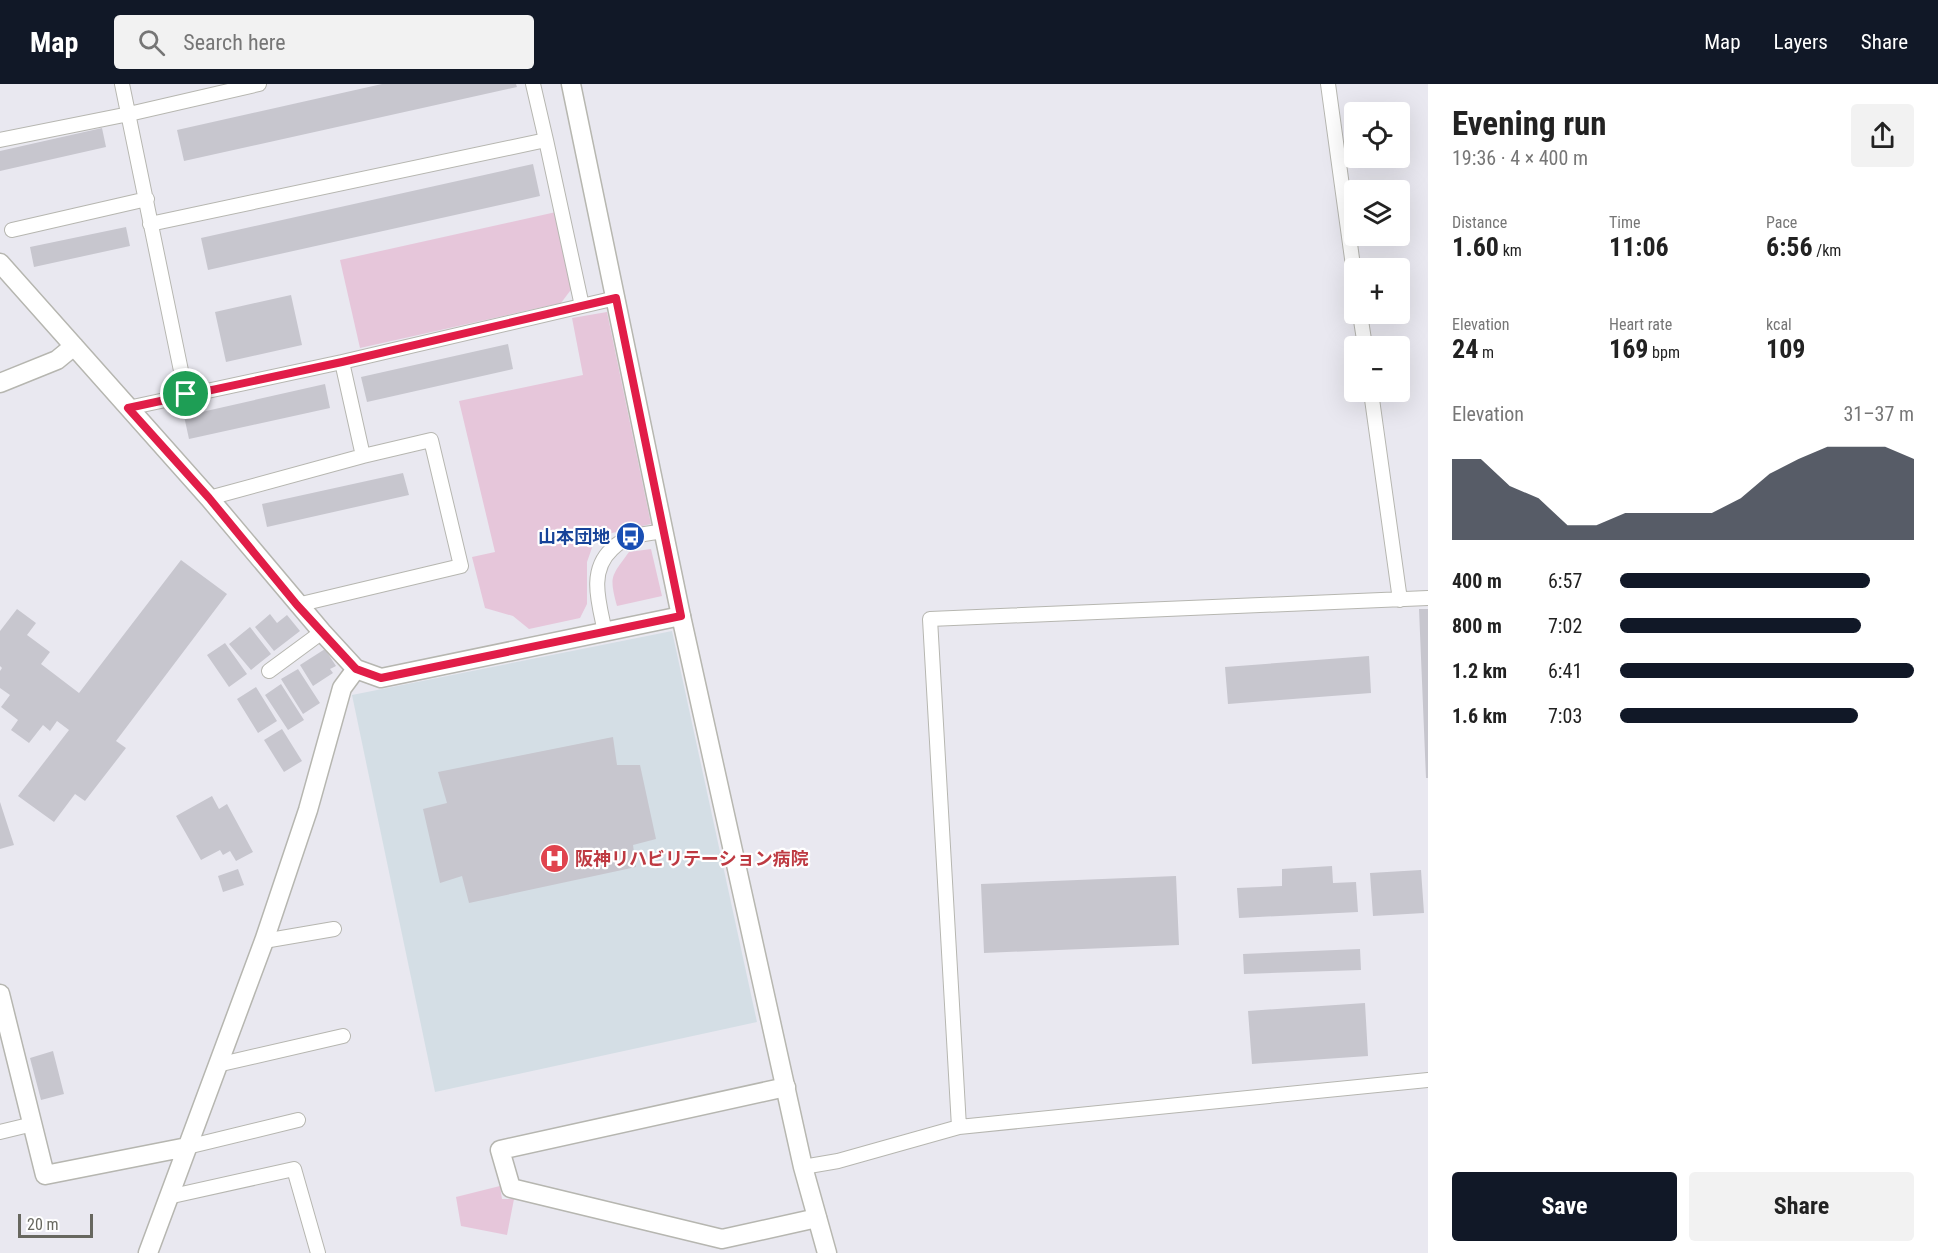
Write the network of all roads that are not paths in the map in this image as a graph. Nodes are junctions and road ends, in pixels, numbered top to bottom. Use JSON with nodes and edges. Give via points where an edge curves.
{"nodes":[{"id":1,"x":122,"y":84,"type":"edge"},
{"id":2,"x":259,"y":84,"type":"edge"},
{"id":3,"x":533,"y":84,"type":"edge"},
{"id":4,"x":571,"y":84,"type":"edge"},
{"id":5,"x":1328,"y":84,"type":"edge"},
{"id":6,"x":129,"y":114,"type":"junction"},
{"id":7,"x":0,"y":140,"type":"edge"},
{"id":8,"x":546,"y":140,"type":"junction"},
{"id":9,"x":147,"y":199,"type":"junction"},
{"id":10,"x":150,"y":224,"type":"junction"},
{"id":11,"x":12,"y":230,"type":"dead end"},
{"id":12,"x":1352,"y":258,"type":"edge"},
{"id":13,"x":0,"y":262,"type":"edge"},
{"id":14,"x":616,"y":298,"type":"junction"},
{"id":15,"x":582,"y":306,"type":"junction"},
{"id":16,"x":74,"y":346,"type":"junction"},
{"id":17,"x":342,"y":362,"type":"junction"},
{"id":18,"x":0,"y":383,"type":"edge"},
{"id":19,"x":186,"y":394,"type":"junction"},
{"id":20,"x":1372,"y":402,"type":"edge"},
{"id":21,"x":128,"y":408,"type":"junction"},
{"id":22,"x":363,"y":456,"type":"junction"},
{"id":23,"x":209,"y":498,"type":"junction"},
{"id":24,"x":663,"y":531,"type":"junction"},
{"id":25,"x":1428,"y":598,"type":"edge"},
{"id":26,"x":1400,"y":600,"type":"junction"},
{"id":27,"x":297,"y":605,"type":"junction"},
{"id":28,"x":681,"y":616,"type":"junction"},
{"id":29,"x":322,"y":632,"type":"junction"},
{"id":30,"x":605,"y":632,"type":"junction"},
{"id":31,"x":356,"y":669,"type":"junction"},
{"id":32,"x":269,"y":671,"type":"dead end"},
{"id":33,"x":334,"y":929,"type":"dead end"},
{"id":34,"x":264,"y":941,"type":"junction"},
{"id":35,"x":0,"y":994,"type":"edge"},
{"id":36,"x":3,"y":1022,"type":"edge"},
{"id":37,"x":343,"y":1036,"type":"dead end"},
{"id":38,"x":217,"y":1065,"type":"junction"},
{"id":39,"x":1428,"y":1080,"type":"edge"},
{"id":40,"x":786,"y":1087,"type":"junction"},
{"id":41,"x":298,"y":1120,"type":"dead end"},
{"id":42,"x":33,"y":1124,"type":"junction"},
{"id":43,"x":959,"y":1127,"type":"junction"},
{"id":44,"x":0,"y":1132,"type":"edge"},
{"id":45,"x":187,"y":1147,"type":"junction"},
{"id":46,"x":803,"y":1167,"type":"junction"},
{"id":47,"x":168,"y":1197,"type":"junction"},
{"id":48,"x":817,"y":1218,"type":"junction"},
{"id":49,"x":148,"y":1253,"type":"edge"},
{"id":50,"x":318,"y":1253,"type":"edge"},
{"id":51,"x":827,"y":1253,"type":"edge"}],
"edges":[{"from":1,"to":6,"type":"lane"},
{"from":2,"to":6,"type":"lane"},
{"from":3,"to":8,"type":"lane"},
{"from":4,"to":14,"type":"street"},
{"from":5,"to":12,"type":"lane"},
{"from":6,"to":7,"type":"lane"},
{"from":6,"to":9,"type":"lane"},
{"from":8,"to":10,"type":"lane"},
{"from":8,"to":15,"type":"lane"},
{"from":9,"to":10,"type":"lane"},
{"from":9,"to":11,"type":"lane"},
{"from":10,"to":19,"type":"lane"},
{"from":13,"to":16,"type":"street"},
{"from":14,"to":15,"type":"lane"},
{"from":14,"to":24,"type":"street"},
{"from":15,"to":17,"type":"lane"},
{"from":16,"to":18,"type":"street","via":[[57,360]]},
{"from":16,"to":21,"type":"street"},
{"from":17,"to":19,"type":"lane"},
{"from":17,"to":22,"type":"lane"},
{"from":19,"to":21,"type":"lane"},
{"from":20,"to":26,"type":"lane"},
{"from":21,"to":23,"type":"street"},
{"from":22,"to":23,"type":"lane"},
{"from":22,"to":27,"type":"lane","via":[[431,441],[461,566]]},
{"from":23,"to":27,"type":"street"},
{"from":24,"to":28,"type":"street"},
{"from":24,"to":30,"type":"lane","via":[[622,541],[601,561],[597,585]]},
{"from":25,"to":26,"type":"lane"},
{"from":26,"to":43,"type":"lane","via":[[930,619]]},
{"from":27,"to":29,"type":"street"},
{"from":28,"to":30,"type":"street"},
{"from":28,"to":40,"type":"street"},
{"from":29,"to":31,"type":"street"},
{"from":29,"to":32,"type":"lane"},
{"from":30,"to":31,"type":"street","via":[[381,678]]},
{"from":31,"to":34,"type":"street","via":[[342,688],[308,810]]},
{"from":33,"to":34,"type":"lane"},
{"from":34,"to":38,"type":"street"},
{"from":35,"to":36,"type":"street"},
{"from":36,"to":42,"type":"street"},
{"from":37,"to":38,"type":"lane"},
{"from":38,"to":45,"type":"street"},
{"from":39,"to":43,"type":"lane"},
{"from":40,"to":46,"type":"street"},
{"from":40,"to":48,"type":"street","via":[[500,1150],[511,1188],[722,1239]]},
{"from":41,"to":45,"type":"lane"},
{"from":42,"to":44,"type":"lane"},
{"from":42,"to":45,"type":"street","via":[[45,1175]]},
{"from":43,"to":46,"type":"lane"},
{"from":45,"to":47,"type":"street"},
{"from":46,"to":48,"type":"street"},
{"from":47,"to":49,"type":"street"},
{"from":47,"to":50,"type":"lane","via":[[294,1169]]},
{"from":48,"to":51,"type":"street"}]}
